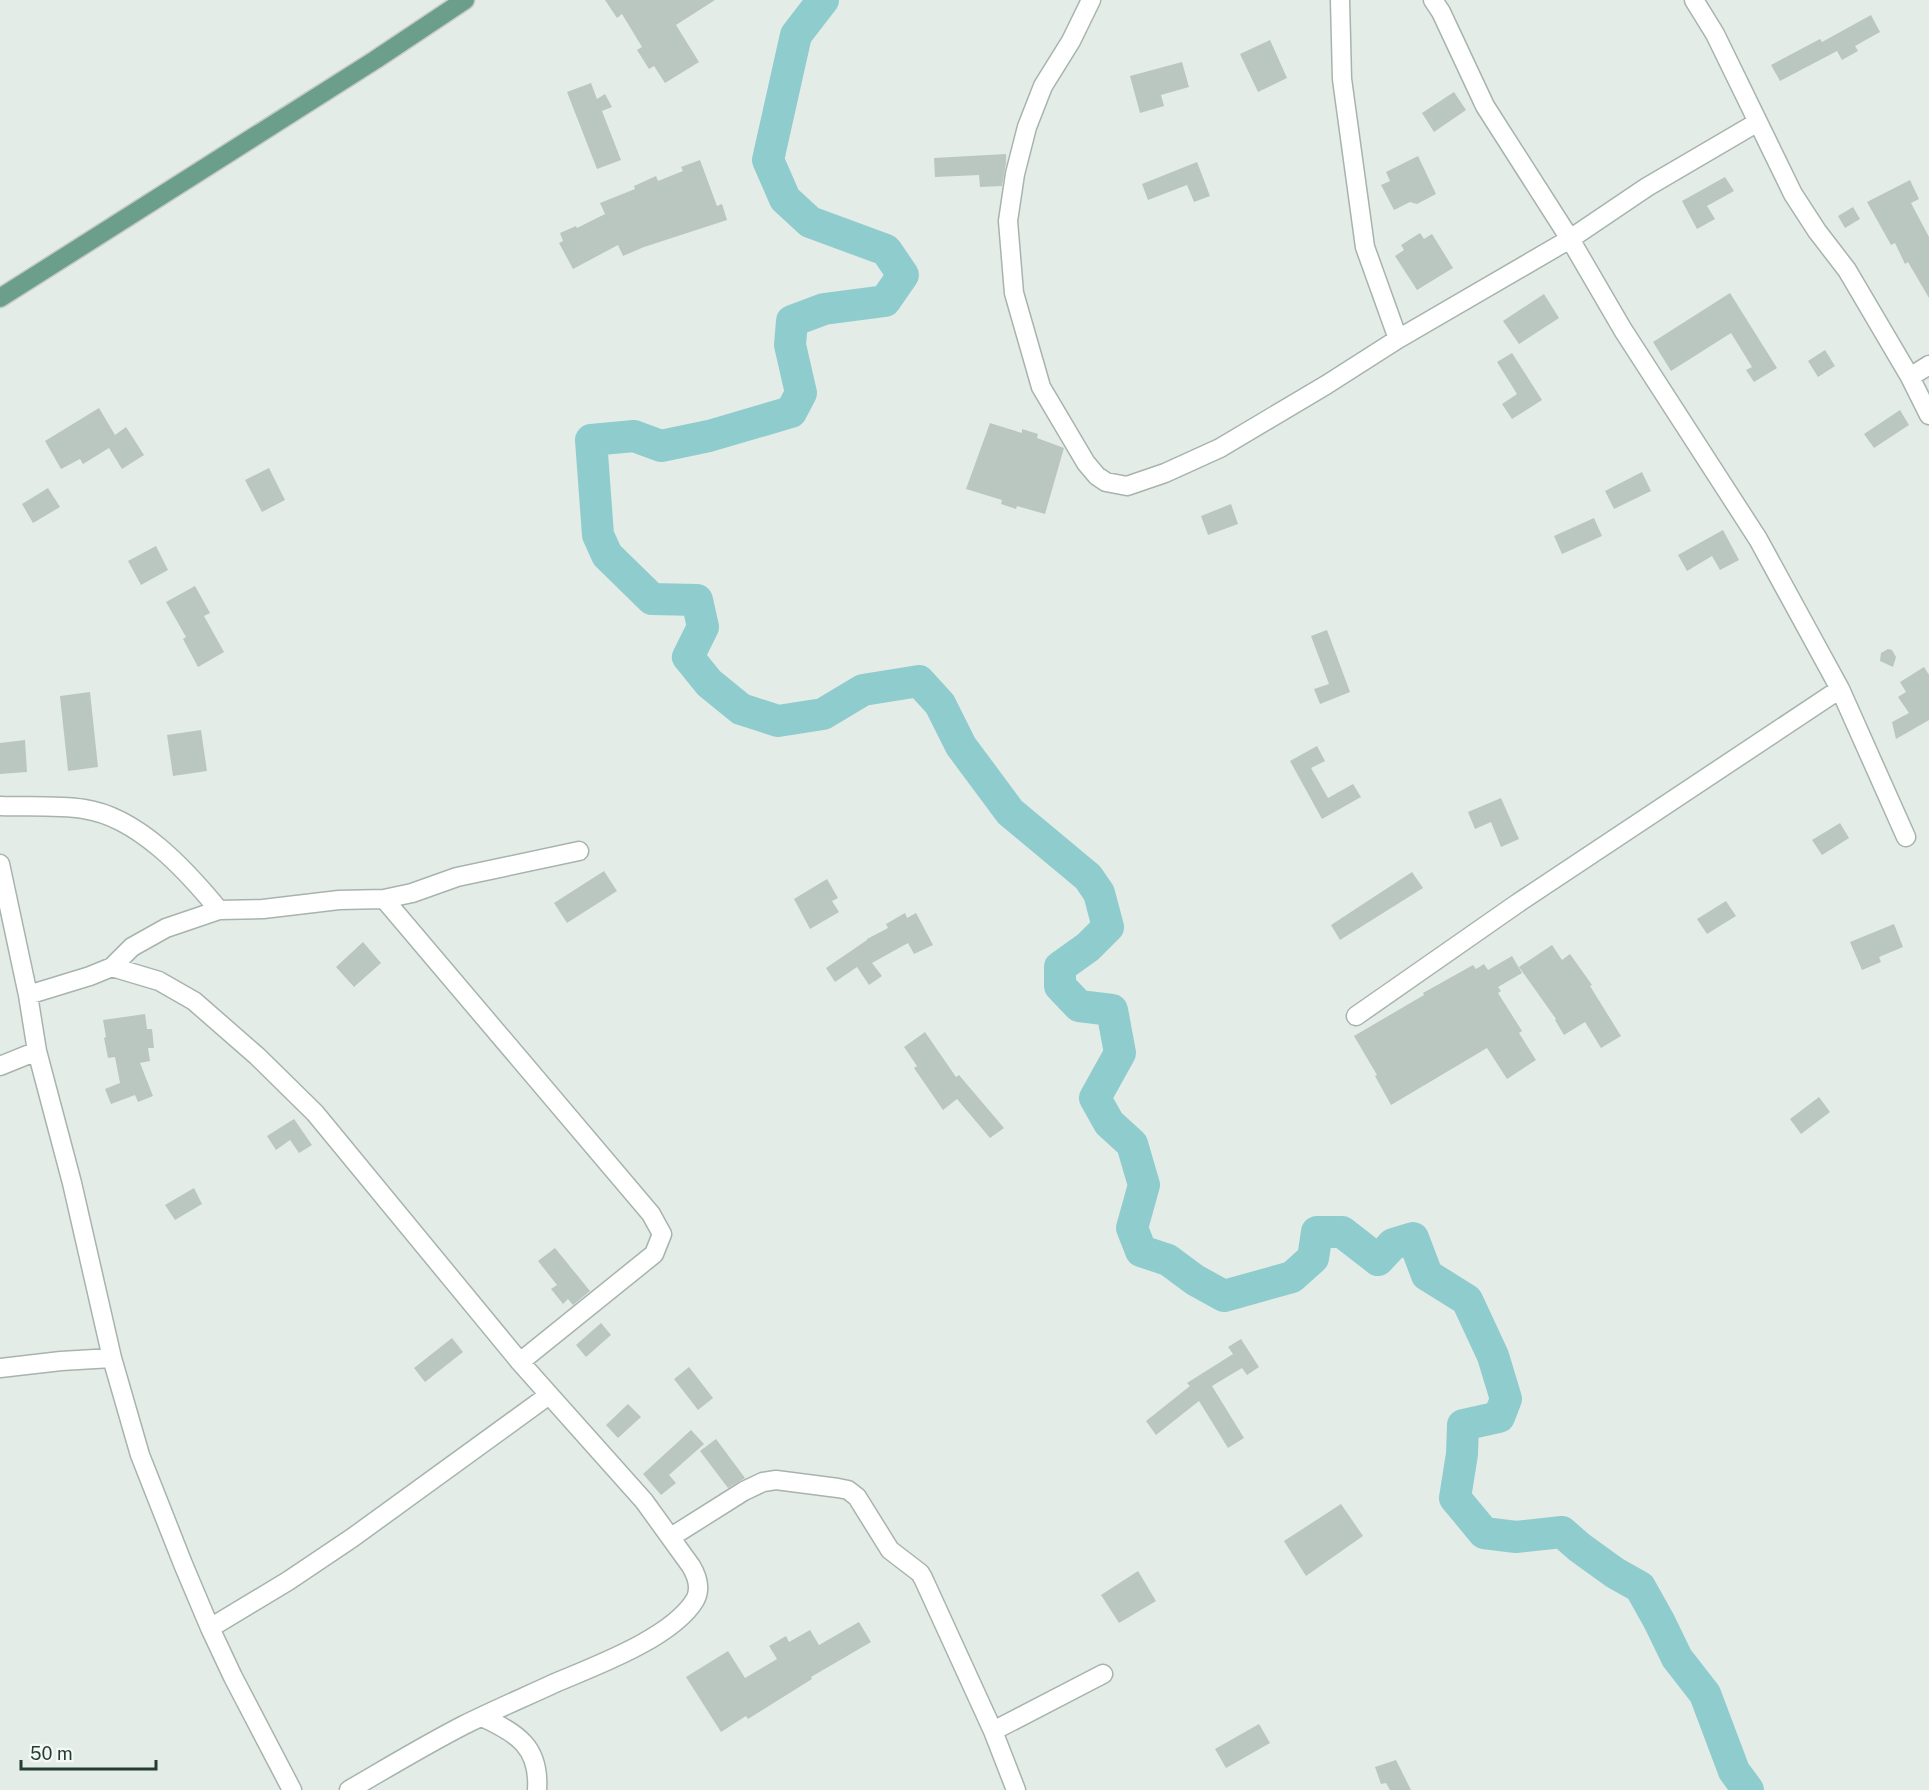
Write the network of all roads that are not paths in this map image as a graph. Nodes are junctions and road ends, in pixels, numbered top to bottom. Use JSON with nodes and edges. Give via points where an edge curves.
{"nodes":[{"id":1,"x":465,"y":0,"type":"edge"},
{"id":2,"x":1091,"y":0,"type":"edge"},
{"id":3,"x":1340,"y":0,"type":"edge"},
{"id":4,"x":1432,"y":0,"type":"edge"},
{"id":5,"x":1695,"y":0,"type":"edge"},
{"id":6,"x":1758,"y":122,"type":"junction"},
{"id":7,"x":1570,"y":238,"type":"junction"},
{"id":8,"x":0,"y":298,"type":"edge"},
{"id":9,"x":1398,"y":339,"type":"junction"},
{"id":10,"x":1929,"y":365,"type":"edge"},
{"id":11,"x":1910,"y":376,"type":"junction"},
{"id":12,"x":1929,"y":415,"type":"edge"},
{"id":13,"x":1840,"y":689,"type":"junction"},
{"id":14,"x":0,"y":806,"type":"edge"},
{"id":15,"x":1906,"y":837,"type":"dead end"},
{"id":16,"x":579,"y":851,"type":"dead end"},
{"id":17,"x":0,"y":864,"type":"edge"},
{"id":18,"x":384,"y":899,"type":"junction"},
{"id":19,"x":219,"y":910,"type":"junction"},
{"id":20,"x":112,"y":967,"type":"junction"},
{"id":21,"x":28,"y":995,"type":"junction"},
{"id":22,"x":1356,"y":1016,"type":"dead end"},
{"id":23,"x":37,"y":1051,"type":"junction"},
{"id":24,"x":0,"y":1066,"type":"edge"},
{"id":25,"x":112,"y":1358,"type":"junction"},
{"id":26,"x":520,"y":1362,"type":"junction"},
{"id":27,"x":0,"y":1368,"type":"edge"},
{"id":28,"x":549,"y":1395,"type":"junction"},
{"id":29,"x":671,"y":1537,"type":"junction"},
{"id":30,"x":210,"y":1628,"type":"junction"},
{"id":31,"x":1103,"y":1674,"type":"dead end"},
{"id":32,"x":483,"y":1717,"type":"junction"},
{"id":33,"x":993,"y":1731,"type":"junction"},
{"id":34,"x":292,"y":1790,"type":"edge"},
{"id":35,"x":349,"y":1790,"type":"edge"},
{"id":36,"x":537,"y":1790,"type":"edge"},
{"id":37,"x":1016,"y":1790,"type":"edge"}],
"edges":[{"from":1,"to":8,"type":"main road"},
{"from":2,"to":9,"type":"street","via":[[1043,86],[1027,127],[1008,221],[1014,293],[1041,387],[1097,476],[1127,486],[1220,448]]},
{"from":3,"to":9,"type":"street","via":[[1342,79],[1365,247]]},
{"from":4,"to":7,"type":"street","via":[[1485,106]]},
{"from":5,"to":6,"type":"street"},
{"from":6,"to":7,"type":"street"},
{"from":6,"to":11,"type":"street","via":[[1793,194],[1848,270]]},
{"from":7,"to":9,"type":"street"},
{"from":7,"to":13,"type":"street","via":[[1623,330],[1758,539]]},
{"from":10,"to":11,"type":"street"},
{"from":11,"to":12,"type":"street"},
{"from":13,"to":15,"type":"street"},
{"from":13,"to":22,"type":"street"},
{"from":14,"to":19,"type":"street","via":[[84,809],[114,818],[150,841],[189,875]]},
{"from":16,"to":18,"type":"street","via":[[457,877]]},
{"from":17,"to":21,"type":"street"},
{"from":18,"to":19,"type":"street"},
{"from":18,"to":26,"type":"street","via":[[651,1214],[662,1234],[654,1254]]},
{"from":19,"to":20,"type":"street","via":[[166,928],[132,947]]},
{"from":20,"to":21,"type":"street"},
{"from":20,"to":26,"type":"street","via":[[159,981],[194,1001],[257,1056],[315,1113]]},
{"from":21,"to":23,"type":"street"},
{"from":23,"to":24,"type":"street"},
{"from":23,"to":25,"type":"street"},
{"from":25,"to":27,"type":"street"},
{"from":25,"to":30,"type":"street","via":[[140,1455]]},
{"from":26,"to":28,"type":"street"},
{"from":28,"to":29,"type":"street"},
{"from":28,"to":30,"type":"street","via":[[352,1538]]},
{"from":29,"to":32,"type":"street","via":[[694,1571],[698,1587],[696,1598],[677,1619],[619,1655]]},
{"from":29,"to":33,"type":"street","via":[[763,1482],[801,1482],[854,1494],[890,1550],[923,1578]]},
{"from":30,"to":34,"type":"street"},
{"from":31,"to":33,"type":"street"},
{"from":32,"to":35,"type":"street"},
{"from":32,"to":36,"type":"street","via":[[509,1729],[521,1740],[537,1767]]},
{"from":33,"to":37,"type":"street"}]}
